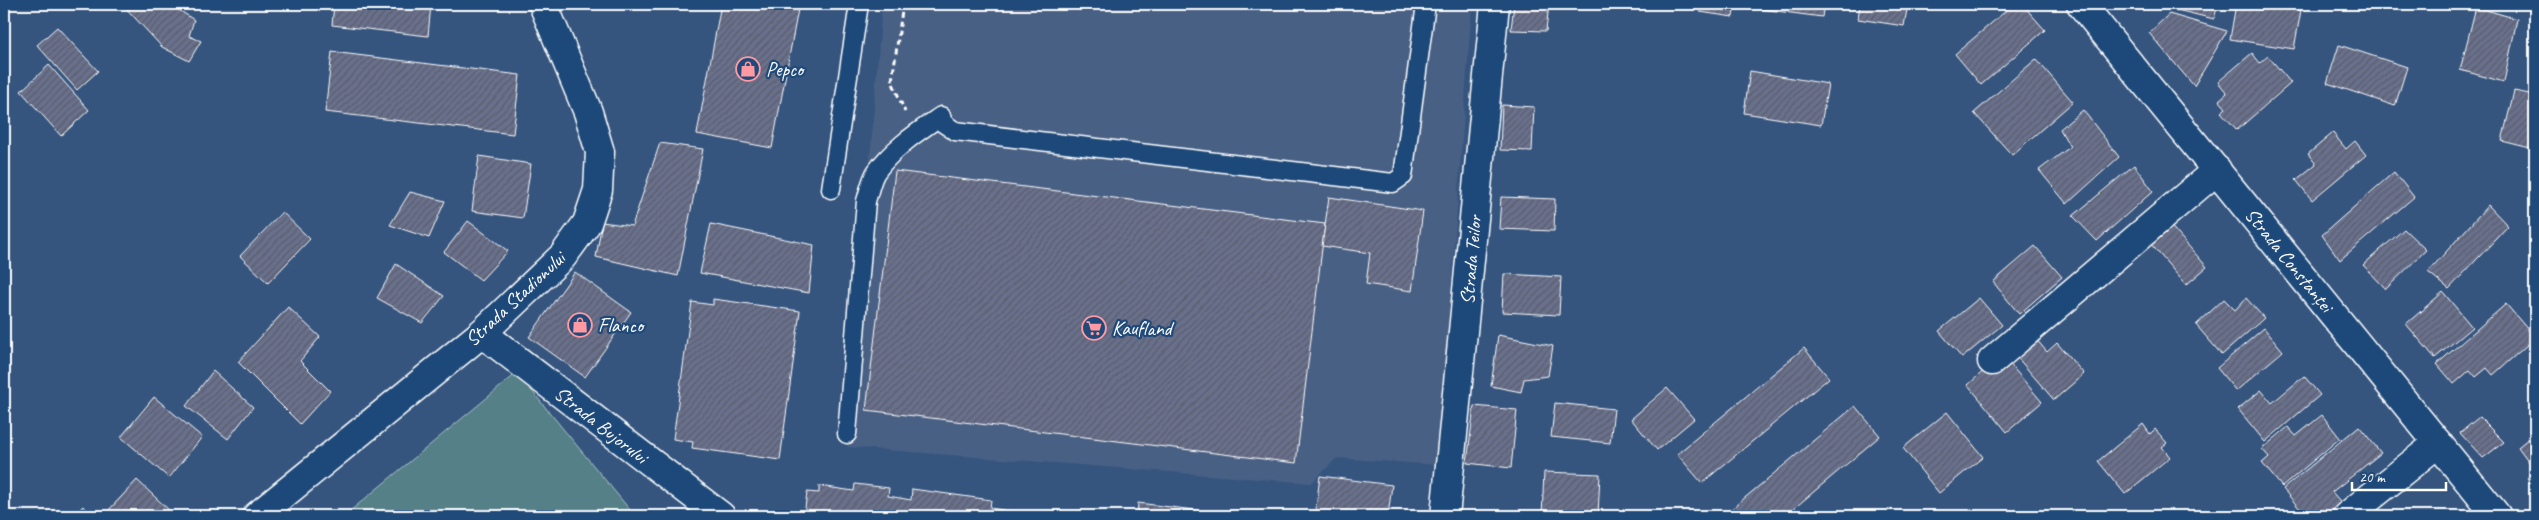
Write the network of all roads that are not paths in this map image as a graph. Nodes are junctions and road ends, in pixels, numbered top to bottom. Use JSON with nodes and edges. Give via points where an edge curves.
{"nodes":[{"id":1,"x":543,"y":4,"type":"edge"},
{"id":2,"x":859,"y":4,"type":"edge"},
{"id":3,"x":1426,"y":4,"type":"edge"},
{"id":4,"x":1495,"y":4,"type":"edge"},
{"id":5,"x":2081,"y":4,"type":"edge"},
{"id":6,"x":2217,"y":170,"type":"junction"},
{"id":7,"x":831,"y":189,"type":"dead end"},
{"id":8,"x":482,"y":333,"type":"junction"},
{"id":9,"x":1992,"y":361,"type":"dead end"},
{"id":10,"x":847,"y":434,"type":"dead end"},
{"id":11,"x":2438,"y":443,"type":"junction"},
{"id":12,"x":258,"y":516,"type":"edge"},
{"id":13,"x":720,"y":516,"type":"edge"},
{"id":14,"x":1445,"y":516,"type":"edge"},
{"id":15,"x":2347,"y":516,"type":"edge"},
{"id":16,"x":2497,"y":516,"type":"edge"}],
"edges":[{"from":1,"to":8,"type":"street","name":"Strada Stadionului","via":[[598,144],[598,190],[587,224],[563,256]]},
{"from":2,"to":7,"type":"lane"},
{"from":3,"to":10,"type":"lane","via":[[1403,176],[1393,183],[955,131],[943,123],[941,116],[915,134],[895,150],[875,173],[866,202]]},
{"from":4,"to":14,"type":"street","name":"Strada Teilor"},
{"from":5,"to":6,"type":"street","name":"Strada Constanței"},
{"from":6,"to":9,"type":"street"},
{"from":6,"to":11,"type":"street","name":"Strada Constanței"},
{"from":8,"to":12,"type":"street","name":"Strada Stadionului"},
{"from":8,"to":13,"type":"street","name":"Strada Bujorului"},
{"from":11,"to":15,"type":"street"},
{"from":11,"to":16,"type":"street","name":"Strada Constanței"}]}
